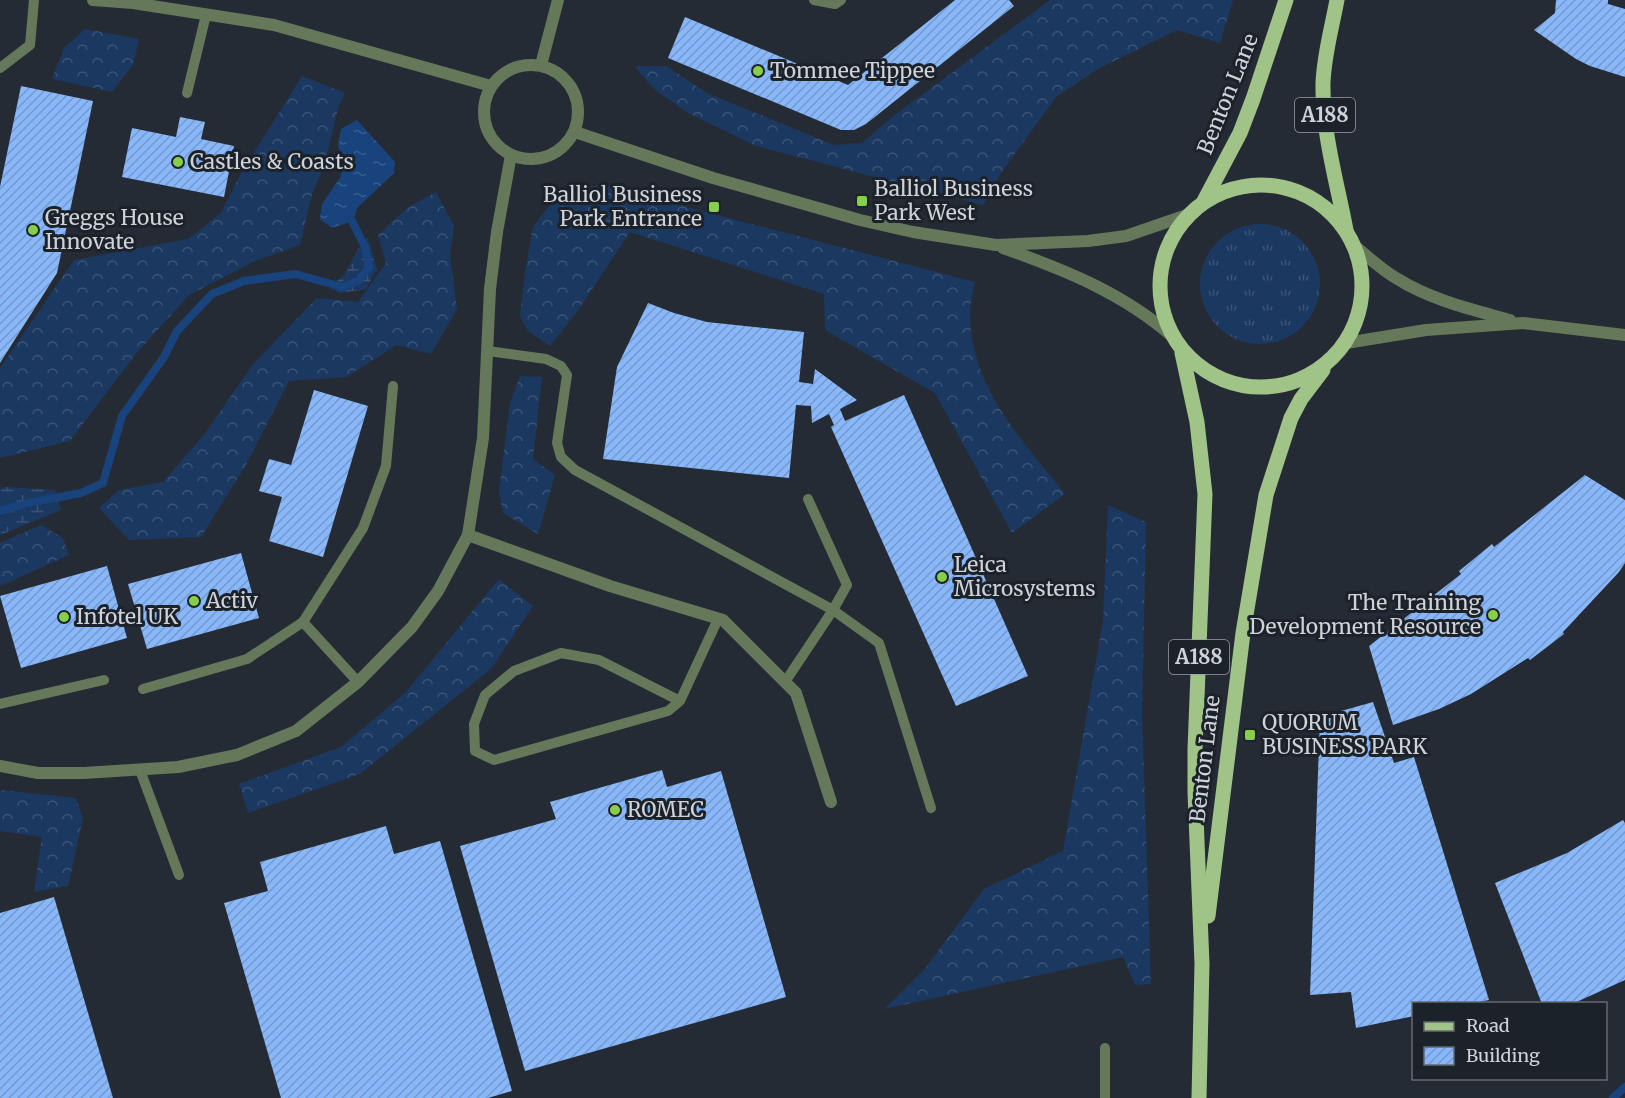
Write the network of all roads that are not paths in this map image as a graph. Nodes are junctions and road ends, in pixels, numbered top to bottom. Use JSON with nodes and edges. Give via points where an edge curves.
{"nodes":[{"id":1,"x":34,"y":0,"type":"edge"},
{"id":2,"x":93,"y":0,"type":"edge"},
{"id":3,"x":558,"y":0,"type":"edge"},
{"id":4,"x":814,"y":0,"type":"edge"},
{"id":5,"x":841,"y":0,"type":"edge"},
{"id":6,"x":1286,"y":0,"type":"edge"},
{"id":7,"x":1337,"y":0,"type":"edge"},
{"id":8,"x":206,"y":15,"type":"junction"},
{"id":9,"x":541,"y":65,"type":"junction"},
{"id":10,"x":0,"y":68,"type":"edge"},
{"id":11,"x":491,"y":86,"type":"junction"},
{"id":12,"x":186,"y":93,"type":"dead end"},
{"id":13,"x":574,"y":132,"type":"junction"},
{"id":14,"x":511,"y":155,"type":"junction"},
{"id":15,"x":1204,"y":201,"type":"junction"},
{"id":16,"x":1190,"y":214,"type":"junction"},
{"id":17,"x":1346,"y":230,"type":"junction"},
{"id":18,"x":996,"y":246,"type":"junction"},
{"id":19,"x":1355,"y":246,"type":"junction"},
{"id":20,"x":1523,"y":323,"type":"junction"},
{"id":21,"x":1625,"y":335,"type":"edge"},
{"id":22,"x":1173,"y":337,"type":"junction"},
{"id":23,"x":1346,"y":344,"type":"junction"},
{"id":24,"x":488,"y":351,"type":"junction"},
{"id":25,"x":1182,"y":353,"type":"junction"},
{"id":26,"x":1330,"y":362,"type":"junction"},
{"id":27,"x":393,"y":386,"type":"dead end"},
{"id":28,"x":808,"y":500,"type":"dead end"},
{"id":29,"x":468,"y":535,"type":"junction"},
{"id":30,"x":833,"y":610,"type":"junction"},
{"id":31,"x":718,"y":619,"type":"junction"},
{"id":32,"x":303,"y":622,"type":"junction"},
{"id":33,"x":104,"y":680,"type":"dead end"},
{"id":34,"x":358,"y":682,"type":"junction"},
{"id":35,"x":785,"y":682,"type":"junction"},
{"id":36,"x":142,"y":688,"type":"dead end"},
{"id":37,"x":680,"y":701,"type":"junction"},
{"id":38,"x":0,"y":704,"type":"edge"},
{"id":39,"x":0,"y":766,"type":"edge"},
{"id":40,"x":140,"y":770,"type":"junction"},
{"id":41,"x":831,"y":802,"type":"dead end"},
{"id":42,"x":931,"y":808,"type":"dead end"},
{"id":43,"x":179,"y":875,"type":"dead end"},
{"id":44,"x":1202,"y":964,"type":"junction"},
{"id":45,"x":1105,"y":1048,"type":"dead end"},
{"id":46,"x":1105,"y":1098,"type":"edge"},
{"id":47,"x":1199,"y":1098,"type":"edge"}],
"edges":[{"from":1,"to":10,"type":"lane","via":[[30,45]]},
{"from":2,"to":8,"type":"street"},
{"from":3,"to":9,"type":"street"},
{"from":4,"to":5,"type":"lane","via":[[835,4]]},
{"from":6,"to":15,"type":"main road","name":"Benton Lane","number":"A188","via":[[1240,133]]},
{"from":7,"to":17,"type":"main road","number":"A188","via":[[1325,65],[1324,99]]},
{"from":8,"to":11,"type":"street","via":[[274,26]]},
{"from":8,"to":12,"type":"lane"},
{"from":9,"to":11,"type":"street","via":[[524,65],[502,74]]},
{"from":9,"to":13,"type":"street","via":[[559,73],[572,87],[579,117]]},
{"from":11,"to":14,"type":"street","via":[[486,96],[486,126],[495,142]]},
{"from":13,"to":14,"type":"street","via":[[554,154],[535,159]]},
{"from":13,"to":18,"type":"street","via":[[713,178],[860,220]]},
{"from":14,"to":24,"type":"street","via":[[490,289]]},
{"from":15,"to":16,"type":"main road","number":"A188"},
{"from":15,"to":17,"type":"main road","number":"A188","via":[[1238,188],[1277,186],[1308,198]]},
{"from":16,"to":18,"type":"street","via":[[1126,236],[1088,242]]},
{"from":16,"to":22,"type":"main road","number":"A188","via":[[1172,239],[1162,267],[1162,301]]},
{"from":17,"to":19,"type":"main road","number":"A188"},
{"from":18,"to":22,"type":"street","via":[[1099,286],[1128,302]]},
{"from":19,"to":20,"type":"street","via":[[1416,289]]},
{"from":19,"to":23,"type":"main road","number":"A188","via":[[1363,287],[1359,314]]},
{"from":20,"to":21,"type":"street"},
{"from":20,"to":23,"type":"street","via":[[1426,330]]},
{"from":22,"to":25,"type":"main road","number":"A188"},
{"from":23,"to":26,"type":"main road","number":"A188"},
{"from":24,"to":29,"type":"street","via":[[483,438]]},
{"from":24,"to":30,"type":"lane","via":[[546,359],[561,366],[567,375],[557,443],[561,457],[574,470]]},
{"from":25,"to":26,"type":"main road","number":"A188","via":[[1216,378],[1246,386],[1285,383]]},
{"from":25,"to":44,"type":"main road","name":"Benton Lane","number":"A188","via":[[1198,430],[1205,494],[1195,760]]},
{"from":26,"to":44,"type":"main road","name":"Benton Lane","number":"A188","via":[[1291,418],[1266,495],[1235,688]]},
{"from":27,"to":32,"type":"lane","via":[[386,466],[363,528]]},
{"from":28,"to":30,"type":"lane","via":[[847,585]]},
{"from":29,"to":31,"type":"street"},
{"from":29,"to":34,"type":"street","via":[[438,591],[412,627]]},
{"from":30,"to":35,"type":"lane"},
{"from":30,"to":42,"type":"lane","via":[[879,643]]},
{"from":31,"to":35,"type":"street"},
{"from":31,"to":37,"type":"lane"},
{"from":32,"to":34,"type":"lane"},
{"from":32,"to":36,"type":"lane","via":[[247,659]]},
{"from":33,"to":38,"type":"lane"},
{"from":34,"to":40,"type":"street","via":[[296,731],[237,755]]},
{"from":35,"to":41,"type":"street","via":[[796,693]]},
{"from":37,"to":37,"type":"lane","via":[[668,711],[494,760],[475,751],[474,724],[485,695],[514,670],[561,653],[599,660]]},
{"from":39,"to":40,"type":"street","via":[[38,773]]},
{"from":40,"to":43,"type":"lane"},
{"from":44,"to":47,"type":"main road","name":"Benton Lane","number":"A188"},
{"from":45,"to":46,"type":"lane"}]}
